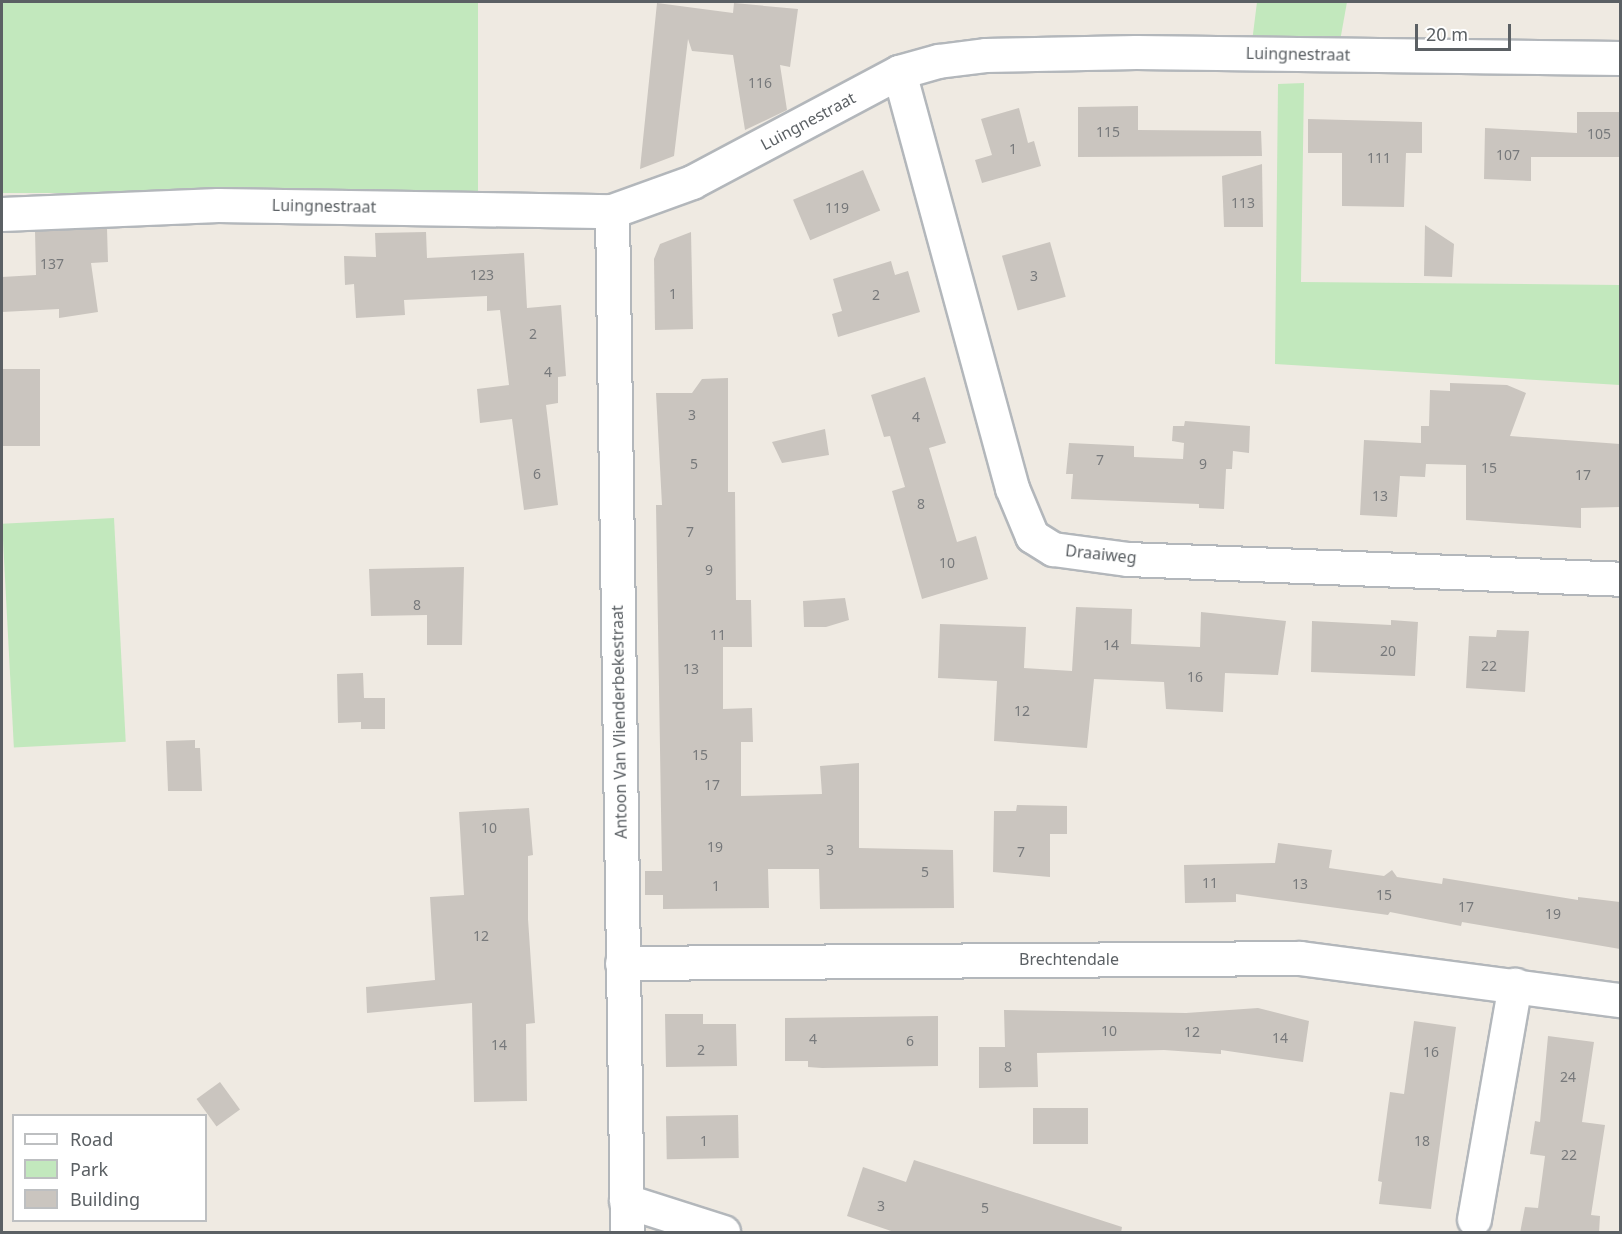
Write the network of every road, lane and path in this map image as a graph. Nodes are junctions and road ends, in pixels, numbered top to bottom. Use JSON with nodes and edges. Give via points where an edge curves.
{"nodes":[{"id":1,"x":1620,"y":58,"type":"edge"},
{"id":2,"x":898,"y":72,"type":"junction"},
{"id":3,"x":612,"y":211,"type":"junction"},
{"id":4,"x":2,"y":214,"type":"edge"},
{"id":5,"x":1620,"y":579,"type":"edge"},
{"id":6,"x":622,"y":963,"type":"junction"},
{"id":7,"x":1515,"y":985,"type":"junction"},
{"id":8,"x":1620,"y":1000,"type":"edge"},
{"id":9,"x":626,"y":1217,"type":"edge"},
{"id":10,"x":1474,"y":1219,"type":"dead end"},
{"id":11,"x":723,"y":1233,"type":"edge"}],
"edges":[{"from":1,"to":2,"type":"street","name":"Luingnestraat","via":[[1124,52],[985,55],[938,61]]},
{"from":2,"to":3,"type":"street","name":"Luingnestraat","via":[[692,182]]},
{"from":2,"to":5,"type":"street","name":"Draaiweg","via":[[1012,488],[1032,536],[1053,549],[1128,559]]},
{"from":3,"to":4,"type":"street","name":"Luingnestraat","via":[[218,205]]},
{"from":3,"to":6,"type":"street","name":"Antoon Van Vlienderbekestraat"},
{"from":6,"to":7,"type":"street","name":"Brechtendale","via":[[1300,958]]},
{"from":6,"to":9,"type":"street","name":"Antoon Van Vlienderbekestraat"},
{"from":7,"to":8,"type":"street","name":"Brechtendale"},
{"from":7,"to":10,"type":"street"},
{"from":9,"to":11,"type":"street"}]}
